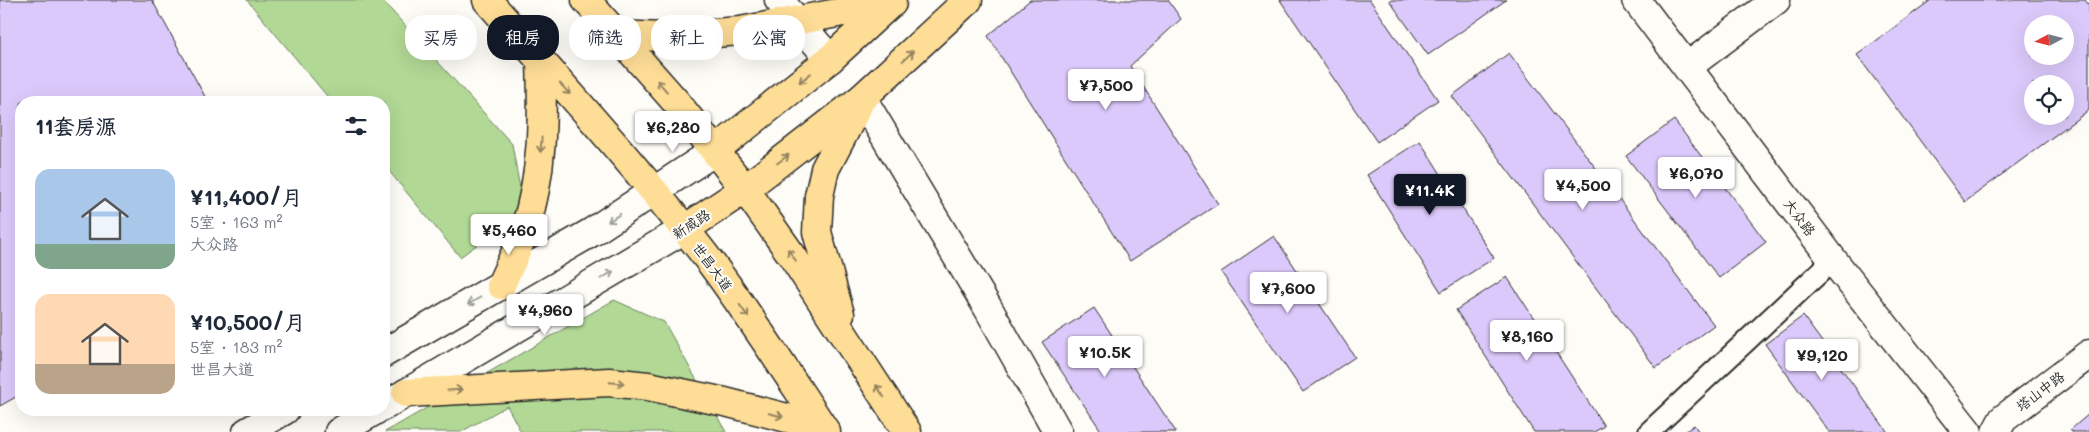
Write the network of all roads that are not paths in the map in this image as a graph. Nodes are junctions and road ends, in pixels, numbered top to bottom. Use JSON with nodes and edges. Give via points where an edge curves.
{"nodes":[{"id":1,"x":486,"y":0,"type":"edge"},
{"id":2,"x":586,"y":0,"type":"edge"},
{"id":3,"x":779,"y":0,"type":"edge"},
{"id":4,"x":968,"y":0,"type":"edge"},
{"id":5,"x":1636,"y":0,"type":"edge"},
{"id":6,"x":1776,"y":0,"type":"edge"},
{"id":7,"x":893,"y":1,"type":"edge"},
{"id":8,"x":599,"y":15,"type":"edge"},
{"id":9,"x":792,"y":15,"type":"edge"},
{"id":10,"x":805,"y":18,"type":"edge"},
{"id":11,"x":805,"y":30,"type":"edge"},
{"id":12,"x":733,"y":32,"type":"edge"},
{"id":13,"x":641,"y":36,"type":"edge"},
{"id":14,"x":830,"y":58,"type":"junction"},
{"id":15,"x":639,"y":60,"type":"edge"},
{"id":16,"x":541,"y":61,"type":"junction"},
{"id":17,"x":1687,"y":68,"type":"junction"},
{"id":18,"x":862,"y":98,"type":"junction"},
{"id":19,"x":715,"y":150,"type":"junction"},
{"id":20,"x":745,"y":189,"type":"junction"},
{"id":21,"x":654,"y":192,"type":"junction"},
{"id":22,"x":685,"y":230,"type":"junction"},
{"id":23,"x":1833,"y":260,"type":"junction"},
{"id":24,"x":501,"y":285,"type":"junction"},
{"id":25,"x":850,"y":346,"type":"junction"},
{"id":26,"x":390,"y":350,"type":"edge"},
{"id":27,"x":2089,"y":354,"type":"edge"},
{"id":28,"x":395,"y":399,"type":"edge"},
{"id":29,"x":274,"y":416,"type":"edge"},
{"id":30,"x":366,"y":416,"type":"edge"},
{"id":31,"x":824,"y":429,"type":"edge"},
{"id":32,"x":246,"y":432,"type":"edge"},
{"id":33,"x":339,"y":432,"type":"edge"},
{"id":34,"x":907,"y":432,"type":"edge"},
{"id":35,"x":1058,"y":432,"type":"edge"},
{"id":36,"x":1649,"y":432,"type":"edge"},
{"id":37,"x":1968,"y":432,"type":"edge"},
{"id":38,"x":1996,"y":432,"type":"edge"}],
"edges":[{"from":1,"to":16,"type":"main road","name":"世昌大道"},
{"from":2,"to":8,"type":"main road"},
{"from":3,"to":9,"type":"street"},
{"from":18,"to":4,"type":"main road","name":"新威路","one_way":true},
{"from":5,"to":17,"type":"street","name":"大众路"},
{"from":6,"to":17,"type":"street"},
{"from":7,"to":10,"type":"main road"},
{"from":7,"to":14,"type":"main road"},
{"from":11,"to":14,"type":"street"},
{"from":12,"to":13,"type":"main road","via":[[699,36]]},
{"from":14,"to":19,"type":"main road","one_way":true},
{"from":19,"to":15,"type":"main road","one_way":true},
{"from":16,"to":21,"type":"main road","name":"世昌大道","one_way":true},
{"from":16,"to":24,"type":"main road","one_way":true,"via":[[543,104],[538,173],[525,228]]},
{"from":17,"to":23,"type":"street","name":"大众路"},
{"from":20,"to":18,"type":"main road","name":"新威路","one_way":true},
{"from":18,"to":25,"type":"main road","via":[[825,169],[819,196],[817,232]]},
{"from":18,"to":35,"type":"street"},
{"from":19,"to":20,"type":"main road"},
{"from":19,"to":21,"type":"street"},
{"from":20,"to":22,"type":"main road","name":"新威路"},
{"from":25,"to":20,"type":"main road","one_way":true,"via":[[794,257]]},
{"from":21,"to":22,"type":"main road","name":"世昌大道"},
{"from":21,"to":24,"type":"street","one_way":true},
{"from":28,"to":22,"type":"street","name":"新威路","one_way":true},
{"from":22,"to":31,"type":"main road","name":"世昌大道","one_way":true,"via":[[712,264]]},
{"from":23,"to":36,"type":"lane"},
{"from":23,"to":37,"type":"street","name":"大众路"},
{"from":24,"to":26,"type":"street","one_way":true},
{"from":34,"to":25,"type":"main road","one_way":true},
{"from":27,"to":38,"type":"street","name":"塔山中路","via":[[2003,419]]},
{"from":28,"to":31,"type":"main road","one_way":true,"via":[[609,382],[648,386],[725,402]]},
{"from":29,"to":32,"type":"street"},
{"from":30,"to":33,"type":"street"}]}
